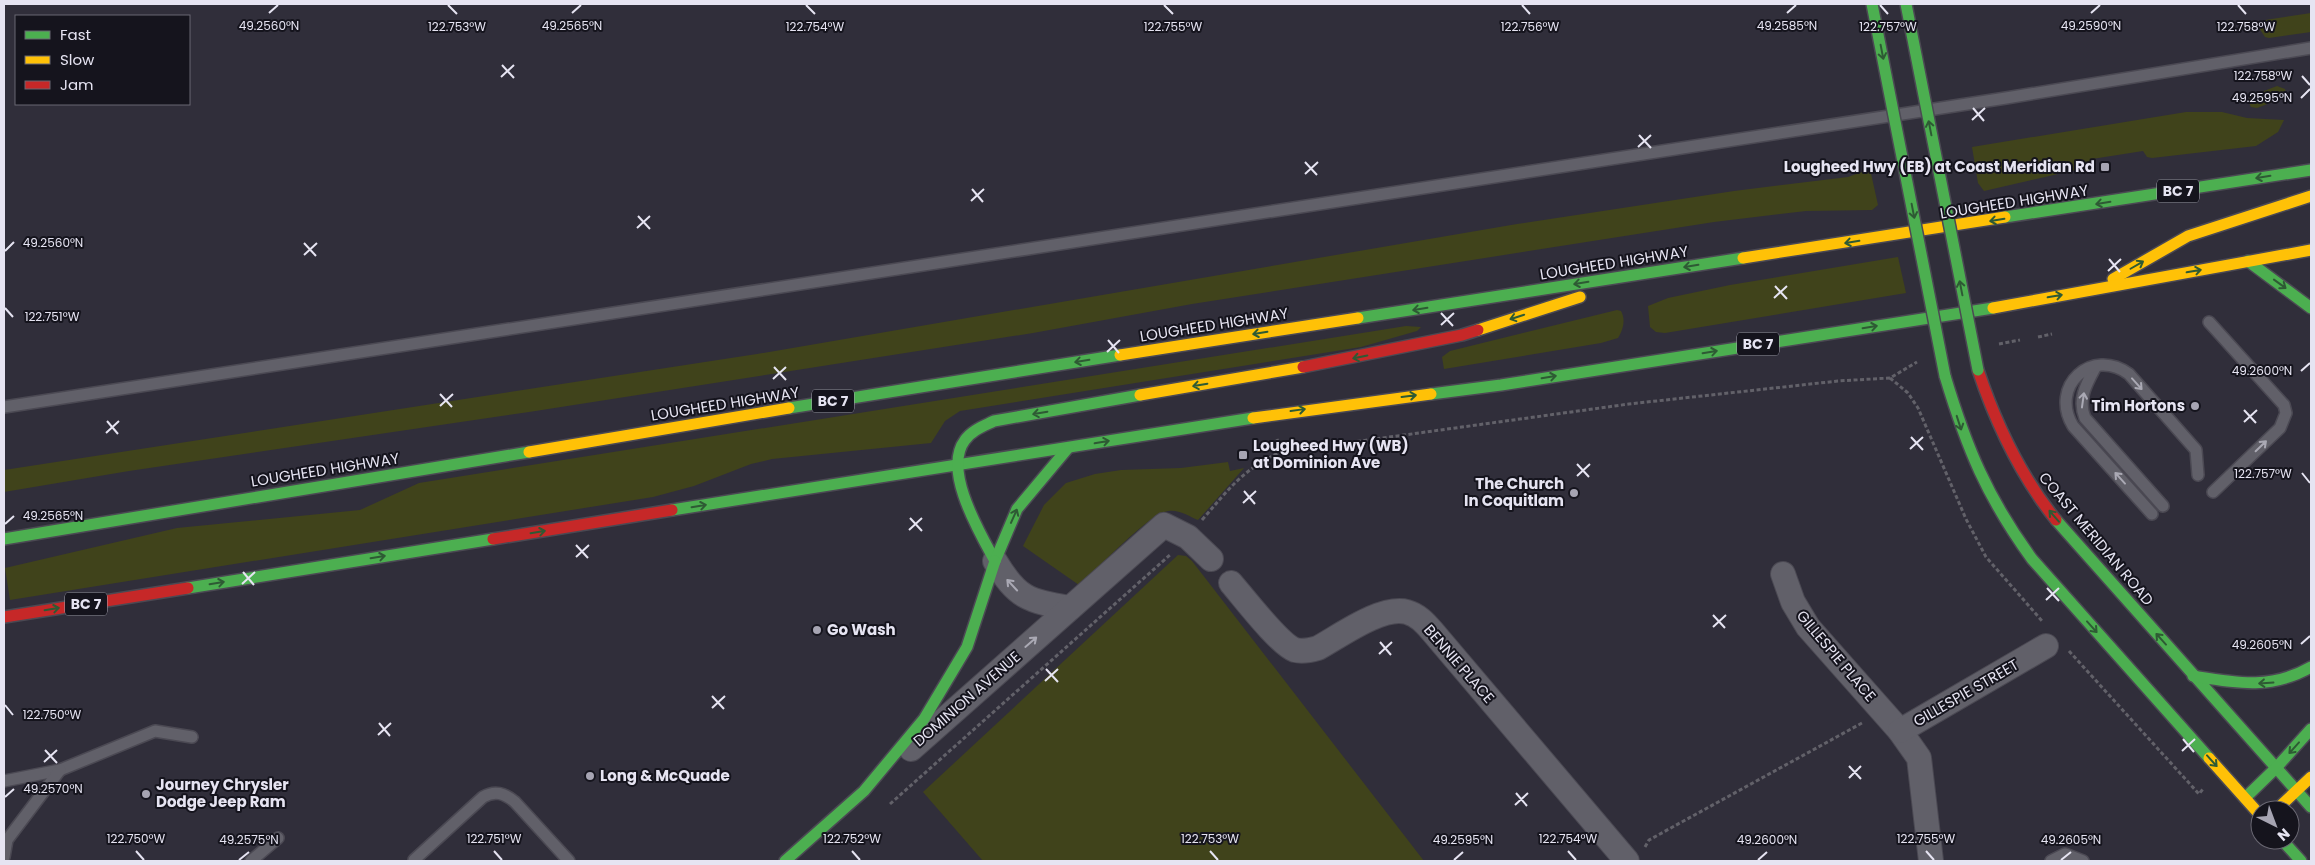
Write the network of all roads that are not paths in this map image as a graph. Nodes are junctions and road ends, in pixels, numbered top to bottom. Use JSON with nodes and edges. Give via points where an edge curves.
{"nodes":[{"id":1,"x":1872,"y":4,"type":"edge"},
{"id":2,"x":1906,"y":4,"type":"edge"},
{"id":3,"x":2311,"y":48,"type":"edge"},
{"id":4,"x":2311,"y":170,"type":"edge"},
{"id":5,"x":2311,"y":196,"type":"edge"},
{"id":6,"x":2311,"y":250,"type":"edge"},
{"id":7,"x":2248,"y":261,"type":"junction"},
{"id":8,"x":1663,"y":270,"type":"junction"},
{"id":9,"x":2094,"y":290,"type":"junction"},
{"id":10,"x":2311,"y":308,"type":"edge"},
{"id":11,"x":2209,"y":322,"type":"dead end"},
{"id":12,"x":2096,"y":366,"type":"junction"},
{"id":13,"x":4,"y":408,"type":"edge"},
{"id":14,"x":1068,"y":448,"type":"junction"},
{"id":15,"x":958,"y":465,"type":"junction"},
{"id":16,"x":2198,"y":475,"type":"dead end"},
{"id":17,"x":2213,"y":492,"type":"dead end"},
{"id":18,"x":2163,"y":506,"type":"dead end"},
{"id":19,"x":2152,"y":514,"type":"dead end"},
{"id":20,"x":4,"y":539,"type":"edge"},
{"id":21,"x":1211,"y":559,"type":"dead end"},
{"id":22,"x":995,"y":561,"type":"junction"},
{"id":23,"x":1783,"y":574,"type":"dead end"},
{"id":24,"x":1230,"y":583,"type":"dead end"},
{"id":25,"x":1070,"y":608,"type":"junction"},
{"id":26,"x":4,"y":617,"type":"edge"},
{"id":27,"x":2046,"y":646,"type":"dead end"},
{"id":28,"x":2311,"y":667,"type":"edge"},
{"id":29,"x":2193,"y":676,"type":"junction"},
{"id":30,"x":2311,"y":729,"type":"edge"},
{"id":31,"x":1900,"y":731,"type":"junction"},
{"id":32,"x":192,"y":737,"type":"dead end"},
{"id":33,"x":2276,"y":768,"type":"junction"},
{"id":34,"x":60,"y":770,"type":"junction"},
{"id":35,"x":2311,"y":777,"type":"edge"},
{"id":36,"x":4,"y":780,"type":"edge"},
{"id":37,"x":2297,"y":790,"type":"junction"},
{"id":38,"x":864,"y":791,"type":"junction"},
{"id":39,"x":2245,"y":798,"type":"junction"},
{"id":40,"x":2286,"y":800,"type":"edge"},
{"id":41,"x":2250,"y":804,"type":"edge"},
{"id":42,"x":2311,"y":807,"type":"edge"},
{"id":43,"x":278,"y":838,"type":"dead end"},
{"id":44,"x":2291,"y":850,"type":"edge"},
{"id":45,"x":4,"y":857,"type":"edge"},
{"id":46,"x":1635,"y":858,"type":"edge"},
{"id":47,"x":414,"y":860,"type":"dead end"},
{"id":48,"x":251,"y":861,"type":"edge"},
{"id":49,"x":569,"y":861,"type":"edge"},
{"id":50,"x":785,"y":861,"type":"edge"},
{"id":51,"x":1931,"y":861,"type":"edge"},
{"id":52,"x":2051,"y":861,"type":"edge"},
{"id":53,"x":2083,"y":861,"type":"edge"},
{"id":54,"x":2301,"y":861,"type":"edge"}],
"edges":[{"from":1,"to":39,"type":"main road","one_way":true,"bridge":true,"via":[[1945,376],[1980,477],[2000,514],[2032,559]]},
{"from":29,"to":2,"type":"main road","name":"COAST MERIDIAN ROAD","one_way":true,"bridge":true,"via":[[2042,502],[2022,472],[1991,408],[1978,370]]},
{"from":3,"to":13,"type":"lane"},
{"from":4,"to":8,"type":"main road","name":"LOUGHEED HIGHWAY","number":"BC 7","one_way":true},
{"from":9,"to":5,"type":"main road","one_way":true,"via":[[2188,236]]},
{"from":6,"to":7,"type":"main road","number":"BC 7"},
{"from":9,"to":7,"type":"main road","number":"BC 7","one_way":true},
{"from":7,"to":10,"type":"main road","one_way":true},
{"from":8,"to":15,"type":"main road","one_way":true,"via":[[1462,335],[1338,361],[994,421],[980,427],[965,440]]},
{"from":8,"to":20,"type":"main road","name":"LOUGHEED HIGHWAY","number":"BC 7","one_way":true,"via":[[1000,373]]},
{"from":14,"to":9,"type":"main road","number":"BC 7","one_way":true,"via":[[1307,409],[1501,385]]},
{"from":17,"to":11,"type":"lane","one_way":true,"via":[[2280,428],[2286,413],[2284,405]]},
{"from":12,"to":16,"type":"lane","one_way":true,"via":[[2105,363],[2129,374],[2196,450]]},
{"from":18,"to":12,"type":"lane","one_way":true,"via":[[2081,410],[2085,386]]},
{"from":19,"to":12,"type":"lane","one_way":true,"via":[[2067,416],[2065,404],[2072,380],[2079,372]]},
{"from":14,"to":15,"type":"main road","number":"BC 7"},
{"from":22,"to":14,"type":"main road","name":"DOMINION AVENUE","one_way":true,"via":[[1017,509]]},
{"from":15,"to":22,"type":"main road","via":[[969,509]]},
{"from":26,"to":15,"type":"main road","number":"BC 7","one_way":true},
{"from":21,"to":25,"type":"street","name":"DOMINION AVENUE","via":[[1188,537],[1164,525]]},
{"from":25,"to":22,"type":"street","one_way":true,"via":[[1023,596],[1008,583]]},
{"from":22,"to":38,"type":"main road","name":"DOMINION AVENUE","via":[[967,647],[924,719]]},
{"from":23,"to":31,"type":"street","name":"GILLESPIE PLACE","via":[[1793,602],[1808,627]]},
{"from":24,"to":46,"type":"street","name":"BENNIE PLACE","via":[[1282,642],[1295,650],[1318,648],[1382,614],[1400,611],[1415,615]]},
{"from":38,"to":25,"type":"street","name":"DOMINION AVENUE","one_way":true},
{"from":27,"to":31,"type":"street","name":"GILLESPIE STREET"},
{"from":28,"to":29,"type":"main road","one_way":true,"via":[[2273,683],[2246,684]]},
{"from":29,"to":33,"type":"main road","name":"COAST MERIDIAN ROAD"},
{"from":30,"to":33,"type":"main road","one_way":true},
{"from":31,"to":51,"type":"street","name":"GILLESPIE STREET","via":[[1919,758]]},
{"from":32,"to":34,"type":"lane","via":[[154,731]]},
{"from":33,"to":37,"type":"main road","name":"COAST MERIDIAN ROAD"},
{"from":33,"to":39,"type":"main road"},
{"from":34,"to":36,"type":"lane"},
{"from":34,"to":45,"type":"lane","via":[[7,840]]},
{"from":35,"to":37,"type":"main road"},
{"from":37,"to":40,"type":"main road"},
{"from":37,"to":42,"type":"main road","name":"COAST MERIDIAN ROAD"},
{"from":38,"to":50,"type":"main road","name":"DOMINION AVENUE"},
{"from":39,"to":41,"type":"main road"},
{"from":43,"to":48,"type":"lane"},
{"from":44,"to":54,"type":"main road"},
{"from":47,"to":49,"type":"lane","via":[[483,797],[496,793],[515,802]]},
{"from":52,"to":53,"type":"lane","via":[[2065,854]]}]}
